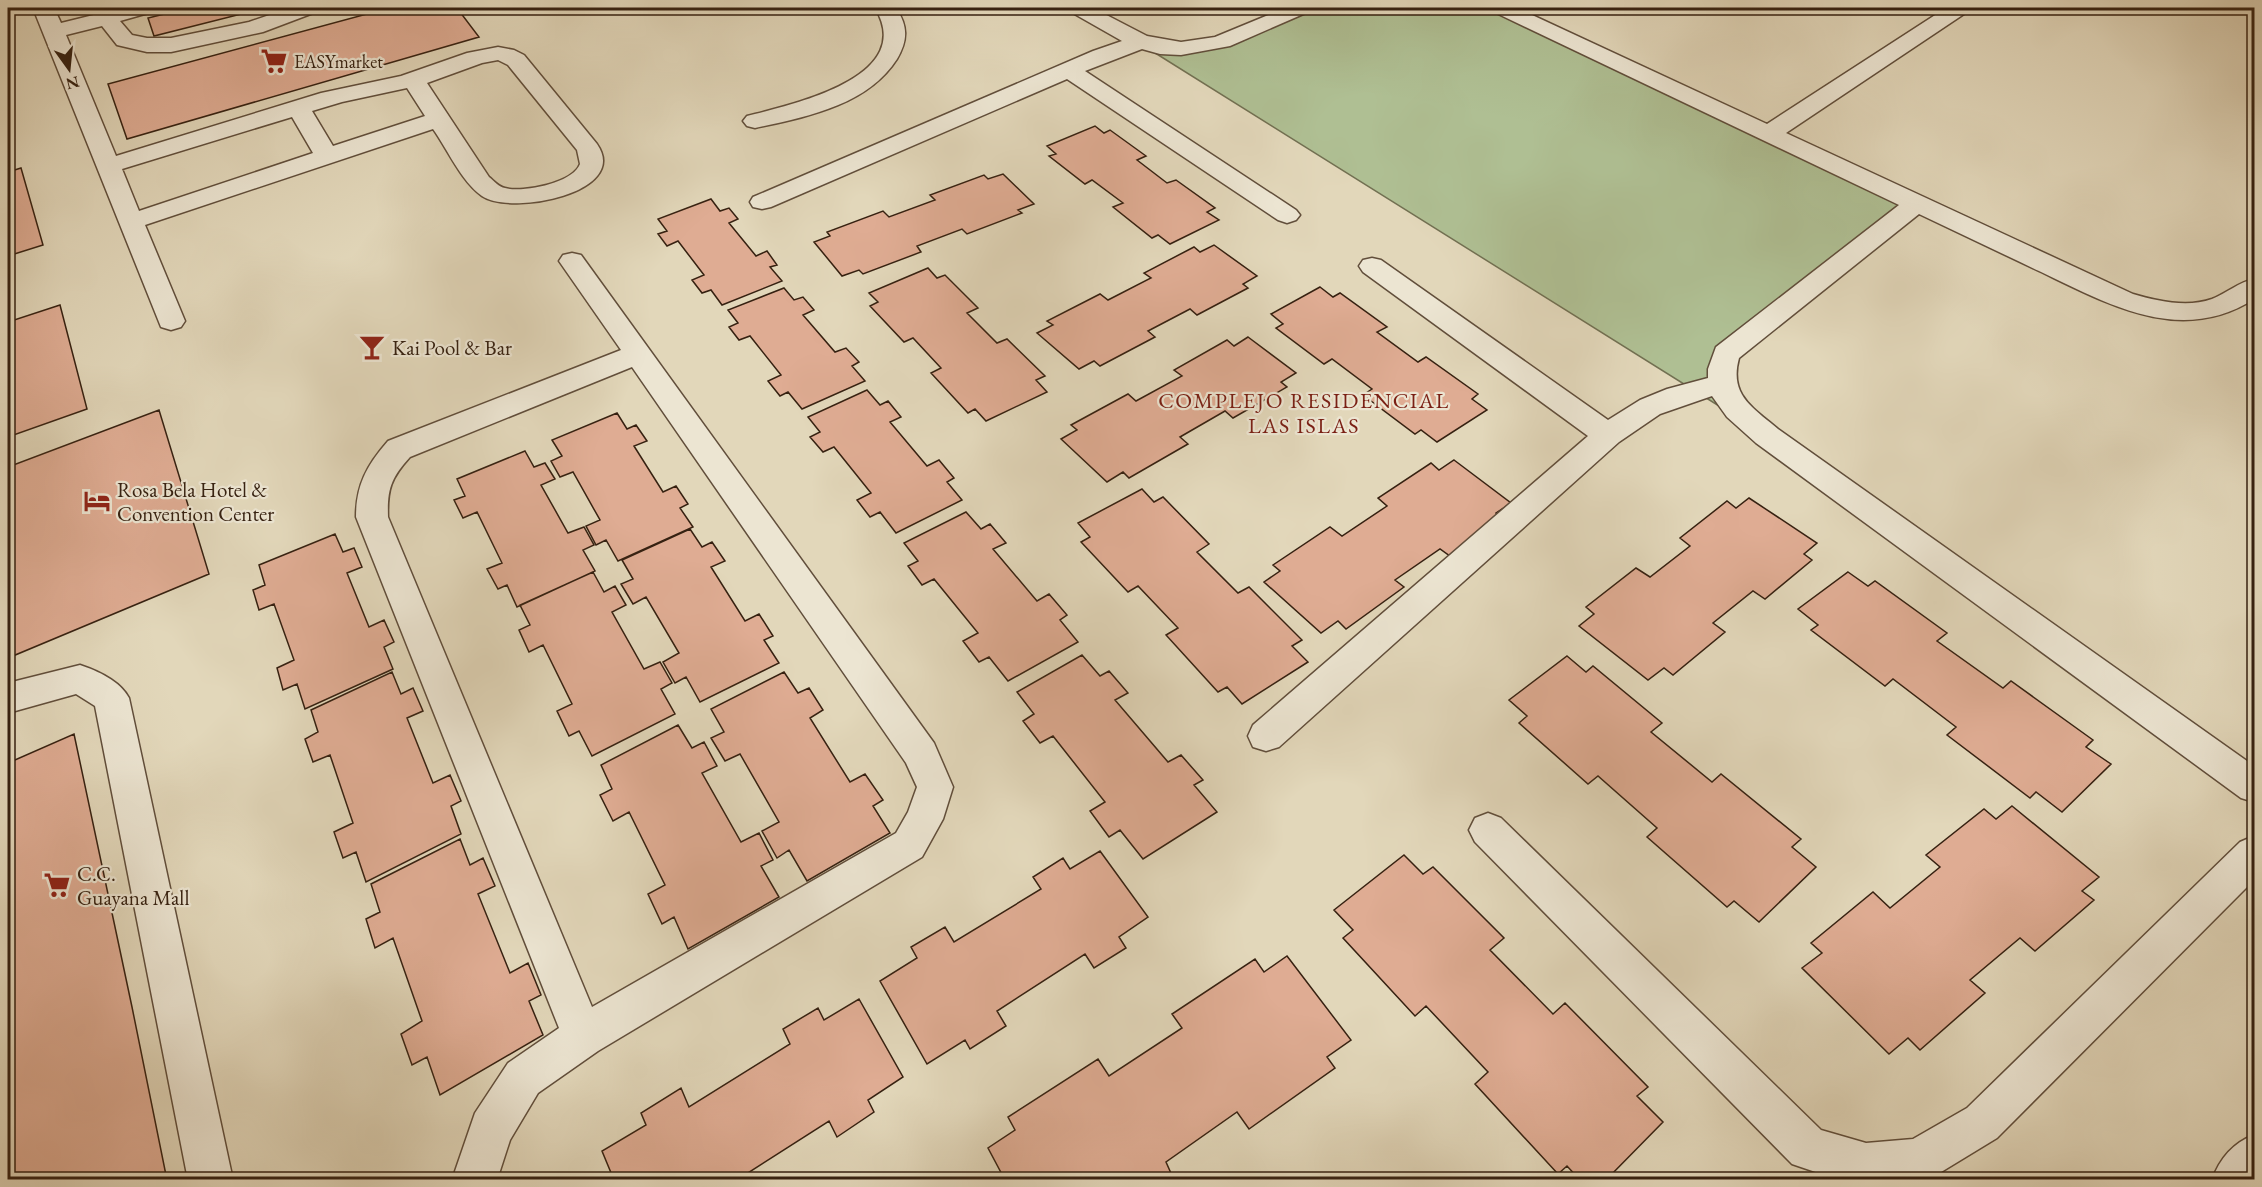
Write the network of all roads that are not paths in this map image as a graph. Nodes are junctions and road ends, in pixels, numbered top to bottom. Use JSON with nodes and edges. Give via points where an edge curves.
{"nodes":[{"id":1,"x":44,"y":8,"type":"edge"},
{"id":2,"x":145,"y":8,"type":"edge"},
{"id":3,"x":309,"y":8,"type":"edge"},
{"id":4,"x":886,"y":8,"type":"edge"},
{"id":5,"x":1078,"y":8,"type":"edge"},
{"id":6,"x":1301,"y":8,"type":"edge"},
{"id":7,"x":1502,"y":8,"type":"edge"},
{"id":8,"x":1960,"y":8,"type":"edge"},
{"id":9,"x":106,"y":17,"type":"junction"},
{"id":10,"x":53,"y":32,"type":"junction"},
{"id":11,"x":1141,"y":42,"type":"junction"},
{"id":12,"x":1069,"y":70,"type":"junction"},
{"id":13,"x":413,"y":80,"type":"junction"},
{"id":14,"x":298,"y":107,"type":"junction"},
{"id":15,"x":439,"y":119,"type":"junction"},
{"id":16,"x":755,"y":121,"type":"dead end"},
{"id":17,"x":1768,"y":134,"type":"junction"},
{"id":18,"x":327,"y":156,"type":"junction"},
{"id":19,"x":107,"y":166,"type":"junction"},
{"id":20,"x":762,"y":202,"type":"dead end"},
{"id":21,"x":1916,"y":204,"type":"junction"},
{"id":22,"x":1287,"y":215,"type":"dead end"},
{"id":23,"x":130,"y":222,"type":"junction"},
{"id":24,"x":572,"y":261,"type":"dead end"},
{"id":25,"x":1372,"y":266,"type":"dead end"},
{"id":26,"x":2254,"y":286,"type":"edge"},
{"id":27,"x":171,"y":321,"type":"dead end"},
{"id":28,"x":638,"y":354,"type":"junction"},
{"id":29,"x":1720,"y":384,"type":"junction"},
{"id":30,"x":1608,"y":435,"type":"junction"},
{"id":31,"x":8,"y":698,"type":"edge"},
{"id":32,"x":1266,"y":736,"type":"dead end"},
{"id":33,"x":2254,"y":786,"type":"edge"},
{"id":34,"x":1488,"y":830,"type":"dead end"},
{"id":35,"x":2254,"y":854,"type":"edge"},
{"id":36,"x":583,"y":1035,"type":"junction"},
{"id":37,"x":2254,"y":1157,"type":"edge"},
{"id":38,"x":211,"y":1179,"type":"edge"},
{"id":39,"x":474,"y":1179,"type":"edge"},
{"id":40,"x":2234,"y":1179,"type":"edge"}],
"edges":[{"from":1,"to":10,"type":"street"},
{"from":2,"to":9,"type":"street"},
{"from":3,"to":9,"type":"street","via":[[255,27],[171,45],[125,40]]},
{"from":4,"to":16,"type":"street","via":[[897,36],[887,59],[866,81],[831,100]]},
{"from":5,"to":11,"type":"street"},
{"from":6,"to":11,"type":"street","via":[[1217,45],[1173,48]]},
{"from":7,"to":17,"type":"street"},
{"from":8,"to":17,"type":"street"},
{"from":9,"to":10,"type":"street"},
{"from":10,"to":19,"type":"street"},
{"from":11,"to":12,"type":"street"},
{"from":12,"to":20,"type":"street"},
{"from":12,"to":22,"type":"street"},
{"from":13,"to":14,"type":"street","via":[[363,88]]},
{"from":13,"to":15,"type":"street"},
{"from":13,"to":15,"type":"street","via":[[478,57],[509,55],[590,149],[593,161],[588,173],[573,183],[540,194],[516,198],[495,193],[480,182]]},
{"from":14,"to":18,"type":"street"},
{"from":14,"to":19,"type":"street"},
{"from":15,"to":18,"type":"street"},
{"from":17,"to":21,"type":"street"},
{"from":18,"to":23,"type":"street"},
{"from":19,"to":23,"type":"street"},
{"from":21,"to":26,"type":"street","via":[[2088,285],[2154,310],[2198,312],[2232,301]]},
{"from":21,"to":29,"type":"street","via":[[1726,354]]},
{"from":23,"to":27,"type":"street"},
{"from":24,"to":28,"type":"street"},
{"from":25,"to":30,"type":"street"},
{"from":28,"to":36,"type":"street","via":[[399,450],[381,468],[371,493],[372,517]]},
{"from":28,"to":36,"type":"street","via":[[921,754],[935,787],[924,819],[909,845]]},
{"from":29,"to":30,"type":"street","via":[[1650,407]]},
{"from":29,"to":33,"type":"street","via":[[1729,399],[1767,436]]},
{"from":30,"to":32,"type":"street"},
{"from":31,"to":38,"type":"street","via":[[80,680],[111,698]]},
{"from":34,"to":35,"type":"street","via":[[1808,1148],[1866,1165],[1920,1161],[1982,1123]]},
{"from":36,"to":39,"type":"street","via":[[523,1078],[491,1129]]},
{"from":37,"to":40,"type":"street"}]}
